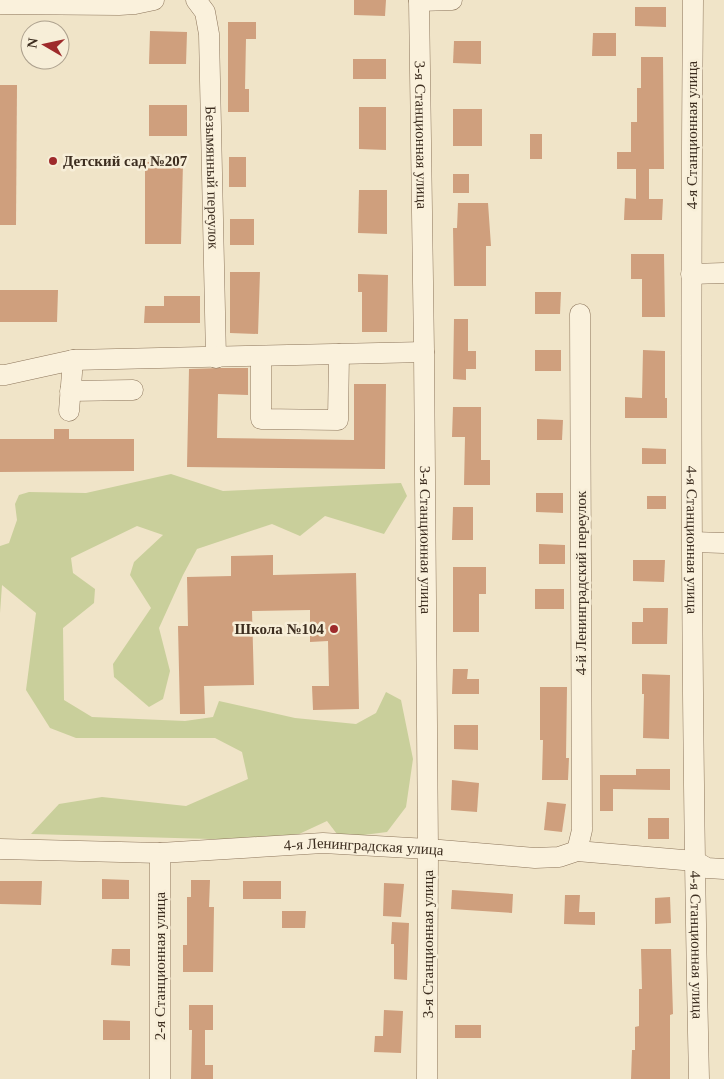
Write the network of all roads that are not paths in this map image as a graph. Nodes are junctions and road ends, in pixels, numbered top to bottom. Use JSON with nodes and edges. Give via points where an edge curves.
{"nodes":[{"id":1,"x":154,"y":0,"type":"edge"},
{"id":2,"x":196,"y":0,"type":"edge"},
{"id":3,"x":452,"y":0,"type":"edge"},
{"id":4,"x":693,"y":0,"type":"edge"},
{"id":5,"x":419,"y":1,"type":"edge"},
{"id":6,"x":0,"y":4,"type":"edge"},
{"id":7,"x":691,"y":274,"type":"junction"},
{"id":8,"x":724,"y":274,"type":"edge"},
{"id":9,"x":580,"y":314,"type":"dead end"},
{"id":10,"x":424,"y":352,"type":"junction"},
{"id":11,"x":339,"y":354,"type":"junction"},
{"id":12,"x":261,"y":357,"type":"junction"},
{"id":13,"x":216,"y":358,"type":"junction"},
{"id":14,"x":74,"y":360,"type":"junction"},
{"id":15,"x":0,"y":374,"type":"edge"},
{"id":16,"x":133,"y":390,"type":"dead end"},
{"id":17,"x":70,"y":391,"type":"junction"},
{"id":18,"x":69,"y":411,"type":"dead end"},
{"id":19,"x":693,"y":542,"type":"junction"},
{"id":20,"x":724,"y":543,"type":"edge"},
{"id":21,"x":428,"y":849,"type":"junction"},
{"id":22,"x":0,"y":850,"type":"edge"},
{"id":23,"x":577,"y":851,"type":"junction"},
{"id":24,"x":160,"y":853,"type":"junction"},
{"id":25,"x":695,"y":860,"type":"junction"},
{"id":26,"x":724,"y":869,"type":"edge"},
{"id":27,"x":160,"y":1079,"type":"edge"},
{"id":28,"x":427,"y":1079,"type":"edge"},
{"id":29,"x":700,"y":1079,"type":"edge"}],
"edges":[{"from":1,"to":6,"type":"street","via":[[119,5]]},
{"from":2,"to":13,"type":"street","name":"Безымянный переулок","via":[[205,12],[209,34]]},
{"from":3,"to":5,"type":"street"},
{"from":4,"to":7,"type":"street","name":"4-я Станционная улица"},
{"from":5,"to":10,"type":"street","name":"3-я Станционная улица"},
{"from":7,"to":8,"type":"street"},
{"from":7,"to":19,"type":"street","name":"4-я Станционная улица"},
{"from":9,"to":23,"type":"street","name":"4-й Ленинградский переулок","via":[[582,830]]},
{"from":10,"to":11,"type":"street"},
{"from":10,"to":21,"type":"street","name":"3-я Станционная улица"},
{"from":11,"to":12,"type":"street"},
{"from":11,"to":12,"type":"street","via":[[338,420],[261,419]]},
{"from":12,"to":13,"type":"street"},
{"from":13,"to":14,"type":"street"},
{"from":14,"to":15,"type":"street"},
{"from":14,"to":17,"type":"street"},
{"from":16,"to":17,"type":"street"},
{"from":17,"to":18,"type":"street"},
{"from":19,"to":20,"type":"street"},
{"from":19,"to":25,"type":"street","name":"4-я Станционная улица"},
{"from":21,"to":23,"type":"street","name":"4-я Ленинградская улица","via":[[535,858],[559,857]]},
{"from":21,"to":24,"type":"street","name":"4-я Ленинградская улица","via":[[323,843]]},
{"from":21,"to":28,"type":"street","name":"3-я Станционная улица"},
{"from":22,"to":24,"type":"street","name":"4-я Ленинградская улица"},
{"from":23,"to":25,"type":"street","name":"4-я Ленинградская улица"},
{"from":24,"to":27,"type":"street","name":"2-я Станционная улица"},
{"from":25,"to":26,"type":"street","name":"4-я Ленинградская улица","via":[[707,868]]},
{"from":25,"to":29,"type":"street","name":"4-я Станционная улица"}]}
